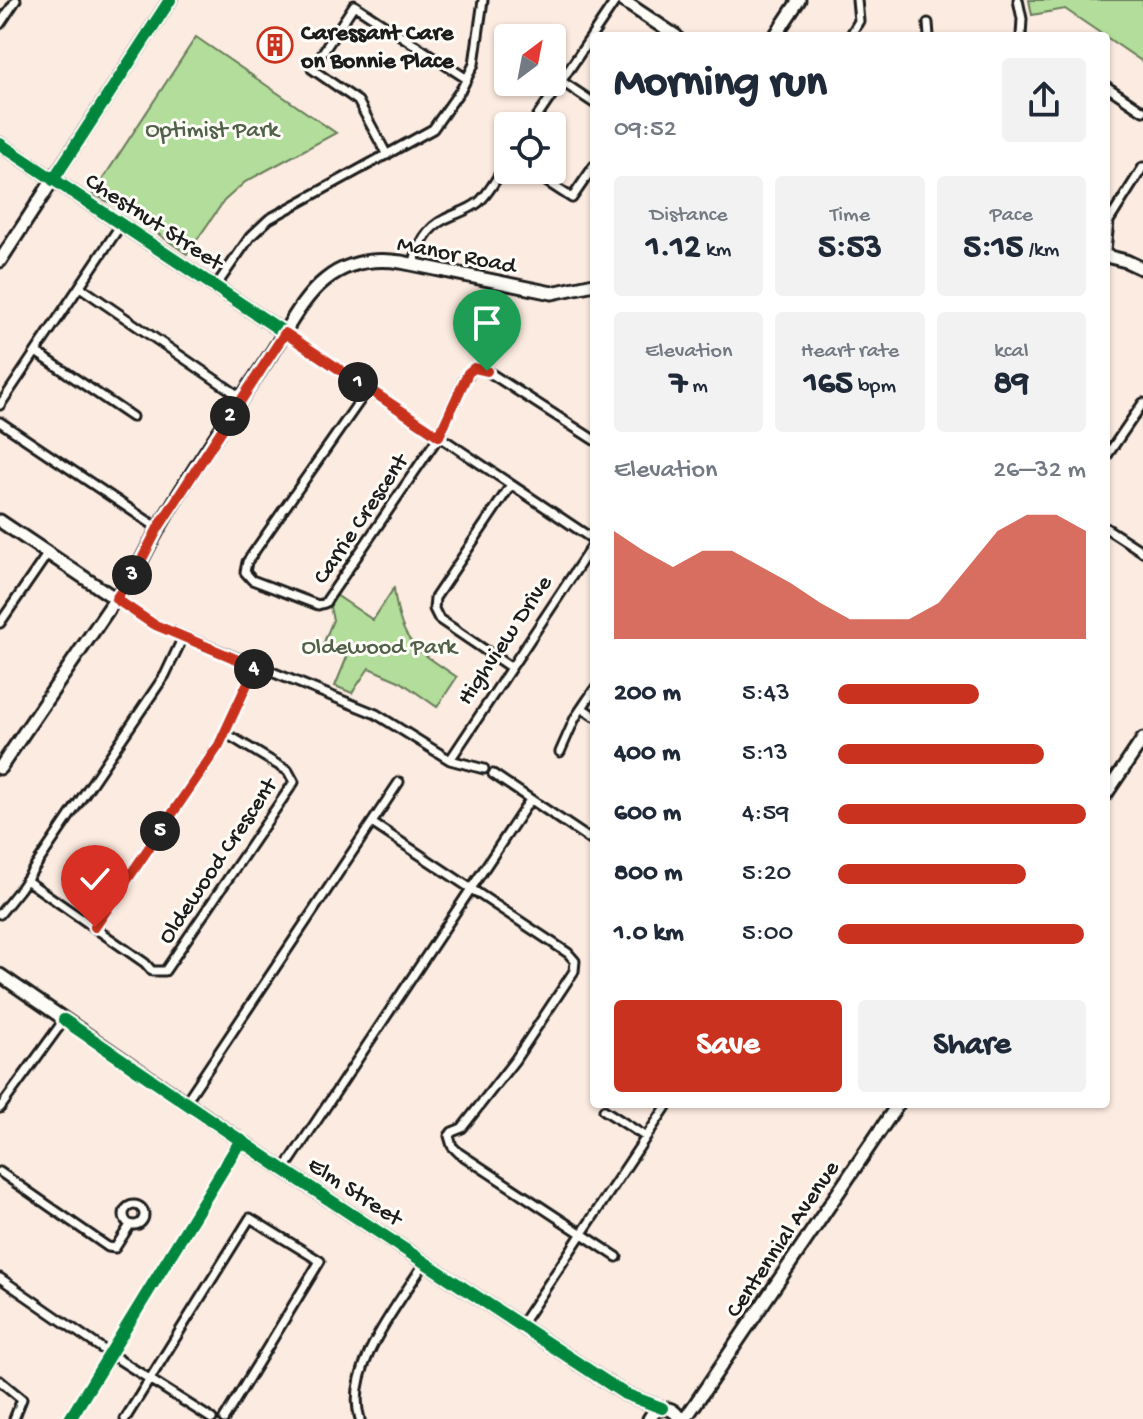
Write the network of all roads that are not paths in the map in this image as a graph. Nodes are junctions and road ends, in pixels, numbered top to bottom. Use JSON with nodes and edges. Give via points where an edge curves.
{"nodes":[{"id":1,"x":16,"y":0,"type":"edge"},
{"id":2,"x":170,"y":0,"type":"edge"},
{"id":3,"x":483,"y":0,"type":"edge"},
{"id":4,"x":616,"y":0,"type":"edge"},
{"id":5,"x":622,"y":0,"type":"edge"},
{"id":6,"x":799,"y":0,"type":"edge"},
{"id":7,"x":857,"y":0,"type":"edge"},
{"id":8,"x":1018,"y":0,"type":"edge"},
{"id":9,"x":928,"y":23,"type":"dead end"},
{"id":10,"x":0,"y":24,"type":"edge"},
{"id":11,"x":594,"y":32,"type":"edge"},
{"id":12,"x":670,"y":32,"type":"edge"},
{"id":13,"x":778,"y":32,"type":"edge"},
{"id":14,"x":852,"y":32,"type":"edge"},
{"id":15,"x":929,"y":32,"type":"edge"},
{"id":16,"x":1021,"y":32,"type":"edge"},
{"id":17,"x":590,"y":38,"type":"edge"},
{"id":18,"x":566,"y":74,"type":"edge"},
{"id":19,"x":467,"y":79,"type":"junction"},
{"id":20,"x":566,"y":84,"type":"edge"},
{"id":21,"x":1110,"y":89,"type":"edge"},
{"id":22,"x":590,"y":100,"type":"edge"},
{"id":23,"x":1143,"y":111,"type":"edge"},
{"id":24,"x":0,"y":144,"type":"edge"},
{"id":25,"x":387,"y":155,"type":"junction"},
{"id":26,"x":1143,"y":167,"type":"edge"},
{"id":27,"x":590,"y":172,"type":"edge"},
{"id":28,"x":53,"y":180,"type":"junction"},
{"id":29,"x":494,"y":180,"type":"edge"},
{"id":30,"x":550,"y":184,"type":"edge"},
{"id":31,"x":1110,"y":219,"type":"edge"},
{"id":32,"x":122,"y":223,"type":"junction"},
{"id":33,"x":1110,"y":256,"type":"edge"},
{"id":34,"x":1,"y":257,"type":"edge"},
{"id":35,"x":413,"y":264,"type":"junction"},
{"id":36,"x":1143,"y":269,"type":"edge"},
{"id":37,"x":590,"y":285,"type":"edge"},
{"id":38,"x":216,"y":286,"type":"junction"},
{"id":39,"x":80,"y":287,"type":"junction"},
{"id":40,"x":285,"y":333,"type":"junction"},
{"id":41,"x":36,"y":352,"type":"junction"},
{"id":42,"x":368,"y":389,"type":"junction"},
{"id":43,"x":242,"y":398,"type":"junction"},
{"id":44,"x":1143,"y":403,"type":"edge"},
{"id":45,"x":0,"y":405,"type":"edge"},
{"id":46,"x":132,"y":417,"type":"dead end"},
{"id":47,"x":0,"y":422,"type":"edge"},
{"id":48,"x":439,"y":436,"type":"junction"},
{"id":49,"x":590,"y":437,"type":"edge"},
{"id":50,"x":1110,"y":451,"type":"edge"},
{"id":51,"x":511,"y":485,"type":"junction"},
{"id":52,"x":0,"y":521,"type":"edge"},
{"id":53,"x":158,"y":528,"type":"junction"},
{"id":54,"x":1110,"y":531,"type":"edge"},
{"id":55,"x":590,"y":539,"type":"edge"},
{"id":56,"x":590,"y":548,"type":"edge"},
{"id":57,"x":1143,"y":552,"type":"edge"},
{"id":58,"x":48,"y":553,"type":"junction"},
{"id":59,"x":116,"y":599,"type":"junction"},
{"id":60,"x":0,"y":621,"type":"edge"},
{"id":61,"x":183,"y":637,"type":"junction"},
{"id":62,"x":255,"y":667,"type":"junction"},
{"id":63,"x":510,"y":667,"type":"junction"},
{"id":64,"x":590,"y":696,"type":"edge"},
{"id":65,"x":582,"y":708,"type":"junction"},
{"id":66,"x":590,"y":713,"type":"edge"},
{"id":67,"x":225,"y":733,"type":"junction"},
{"id":68,"x":1143,"y":739,"type":"edge"},
{"id":69,"x":560,"y":752,"type":"dead end"},
{"id":70,"x":450,"y":760,"type":"junction"},
{"id":71,"x":0,"y":768,"type":"edge"},
{"id":72,"x":484,"y":769,"type":"dead end"},
{"id":73,"x":493,"y":774,"type":"dead end"},
{"id":74,"x":399,"y":782,"type":"dead end"},
{"id":75,"x":1110,"y":788,"type":"edge"},
{"id":76,"x":530,"y":800,"type":"junction"},
{"id":77,"x":372,"y":823,"type":"junction"},
{"id":78,"x":590,"y":839,"type":"edge"},
{"id":79,"x":26,"y":880,"type":"junction"},
{"id":80,"x":471,"y":889,"type":"junction"},
{"id":81,"x":0,"y":914,"type":"edge"},
{"id":82,"x":95,"y":927,"type":"junction"},
{"id":83,"x":0,"y":975,"type":"edge"},
{"id":84,"x":64,"y":1020,"type":"junction"},
{"id":85,"x":185,"y":1103,"type":"junction"},
{"id":86,"x":0,"y":1108,"type":"edge"},
{"id":87,"x":665,"y":1108,"type":"edge"},
{"id":88,"x":895,"y":1108,"type":"edge"},
{"id":89,"x":604,"y":1110,"type":"dead end"},
{"id":90,"x":646,"y":1137,"type":"junction"},
{"id":91,"x":284,"y":1170,"type":"junction"},
{"id":92,"x":0,"y":1172,"type":"edge"},
{"id":93,"x":130,"y":1225,"type":"dead end"},
{"id":94,"x":582,"y":1234,"type":"junction"},
{"id":95,"x":617,"y":1257,"type":"dead end"},
{"id":96,"x":425,"y":1262,"type":"junction"},
{"id":97,"x":0,"y":1278,"type":"edge"},
{"id":98,"x":521,"y":1325,"type":"junction"},
{"id":99,"x":150,"y":1379,"type":"junction"},
{"id":100,"x":0,"y":1381,"type":"edge"},
{"id":101,"x":625,"y":1394,"type":"junction"},
{"id":102,"x":675,"y":1414,"type":"edge"},
{"id":103,"x":14,"y":1419,"type":"edge"},
{"id":104,"x":125,"y":1419,"type":"edge"},
{"id":105,"x":212,"y":1419,"type":"edge"},
{"id":106,"x":224,"y":1419,"type":"edge"},
{"id":107,"x":360,"y":1419,"type":"edge"},
{"id":108,"x":648,"y":1419,"type":"edge"}],
"edges":[{"from":1,"to":10,"type":"street"},
{"from":2,"to":28,"type":"street"},
{"from":3,"to":19,"type":"street"},
{"from":4,"to":11,"type":"street"},
{"from":5,"to":12,"type":"street"},
{"from":6,"to":13,"type":"street"},
{"from":7,"to":14,"type":"street","via":[[859,21]]},
{"from":8,"to":16,"type":"street"},
{"from":9,"to":15,"type":"street"},
{"from":17,"to":18,"type":"street"},
{"from":19,"to":25,"type":"street","via":[[433,129]]},
{"from":19,"to":25,"type":"street","via":[[354,5],[312,69],[358,101]]},
{"from":20,"to":22,"type":"street"},
{"from":21,"to":23,"type":"street"},
{"from":24,"to":28,"type":"street","name":"Chestnut Street"},
{"from":25,"to":38,"type":"street","via":[[269,219]]},
{"from":26,"to":31,"type":"street"},
{"from":27,"to":30,"type":"street","via":[[572,198]]},
{"from":28,"to":32,"type":"street","name":"Chestnut Street"},
{"from":28,"to":34,"type":"street"},
{"from":29,"to":35,"type":"street","via":[[480,201],[429,231]]},
{"from":32,"to":38,"type":"street","name":"Chestnut Street"},
{"from":32,"to":39,"type":"street"},
{"from":33,"to":36,"type":"street"},
{"from":35,"to":37,"type":"street","name":"Manor Road","via":[[552,293]]},
{"from":35,"to":40,"type":"street","name":"Manor Road","via":[[379,260],[336,272],[309,297]]},
{"from":38,"to":40,"type":"street","name":"Chestnut Street"},
{"from":39,"to":41,"type":"street"},
{"from":39,"to":43,"type":"street"},
{"from":40,"to":42,"type":"street","name":"Chestnut Street"},
{"from":40,"to":43,"type":"street","name":"Manor Road"},
{"from":41,"to":45,"type":"street"},
{"from":41,"to":46,"type":"street"},
{"from":42,"to":48,"type":"street","name":"Chestnut Street"},
{"from":42,"to":48,"type":"street","name":"Carrie Crescent","via":[[247,562],[245,572],[252,580],[318,605],[325,603]]},
{"from":43,"to":53,"type":"street","name":"Manor Road"},
{"from":44,"to":50,"type":"street"},
{"from":47,"to":53,"type":"street"},
{"from":48,"to":49,"type":"street","via":[[474,368],[487,371]]},
{"from":48,"to":51,"type":"street","name":"Chestnut Street"},
{"from":51,"to":55,"type":"street","name":"Chestnut Street"},
{"from":51,"to":63,"type":"street","via":[[434,603],[439,619]]},
{"from":52,"to":58,"type":"street"},
{"from":53,"to":59,"type":"street","name":"Manor Road"},
{"from":54,"to":57,"type":"street"},
{"from":56,"to":63,"type":"street","name":"Highview Drive"},
{"from":58,"to":59,"type":"street"},
{"from":58,"to":60,"type":"street"},
{"from":59,"to":61,"type":"street"},
{"from":59,"to":71,"type":"street","name":"Manor Road"},
{"from":61,"to":62,"type":"street"},
{"from":61,"to":79,"type":"street","via":[[165,675]]},
{"from":62,"to":67,"type":"street"},
{"from":62,"to":70,"type":"street","via":[[376,714]]},
{"from":63,"to":70,"type":"street","name":"Highview Drive"},
{"from":64,"to":65,"type":"street"},
{"from":65,"to":66,"type":"street"},
{"from":65,"to":69,"type":"street"},
{"from":67,"to":82,"type":"street"},
{"from":67,"to":82,"type":"street","name":"Oldewood Crescent","via":[[288,771],[292,786],[165,971],[152,971]]},
{"from":68,"to":75,"type":"street"},
{"from":70,"to":72,"type":"street"},
{"from":73,"to":76,"type":"street"},
{"from":74,"to":77,"type":"street"},
{"from":76,"to":78,"type":"street"},
{"from":76,"to":80,"type":"street"},
{"from":77,"to":80,"type":"street"},
{"from":77,"to":85,"type":"street"},
{"from":79,"to":81,"type":"street"},
{"from":79,"to":82,"type":"street","name":"Oldewood Crescent"},
{"from":80,"to":91,"type":"street"},
{"from":80,"to":94,"type":"street","via":[[575,961],[574,971],[515,1060],[462,1128],[449,1136],[452,1146]]},
{"from":83,"to":84,"type":"street","name":"Elm Street"},
{"from":84,"to":85,"type":"street","name":"Elm Street"},
{"from":84,"to":86,"type":"street"},
{"from":85,"to":91,"type":"street","name":"Elm Street"},
{"from":87,"to":90,"type":"street"},
{"from":88,"to":102,"type":"street","name":"Centennial Avenue","via":[[700,1397]]},
{"from":89,"to":90,"type":"street"},
{"from":90,"to":94,"type":"street"},
{"from":91,"to":96,"type":"street","name":"Elm Street"},
{"from":92,"to":93,"type":"street","via":[[108,1247],[115,1248]]},
{"from":94,"to":95,"type":"street"},
{"from":94,"to":98,"type":"street"},
{"from":96,"to":98,"type":"street","name":"Elm Street"},
{"from":96,"to":107,"type":"street","via":[[364,1361],[356,1396]]},
{"from":97,"to":99,"type":"street"},
{"from":98,"to":101,"type":"street","name":"Elm Street"},
{"from":99,"to":104,"type":"street"},
{"from":99,"to":105,"type":"street"},
{"from":99,"to":106,"type":"street","via":[[250,1218],[320,1261]]},
{"from":100,"to":103,"type":"street","via":[[22,1399]]},
{"from":101,"to":102,"type":"street"},
{"from":101,"to":108,"type":"street"},
{"from":102,"to":108,"type":"street","via":[[652,1413]]}]}
